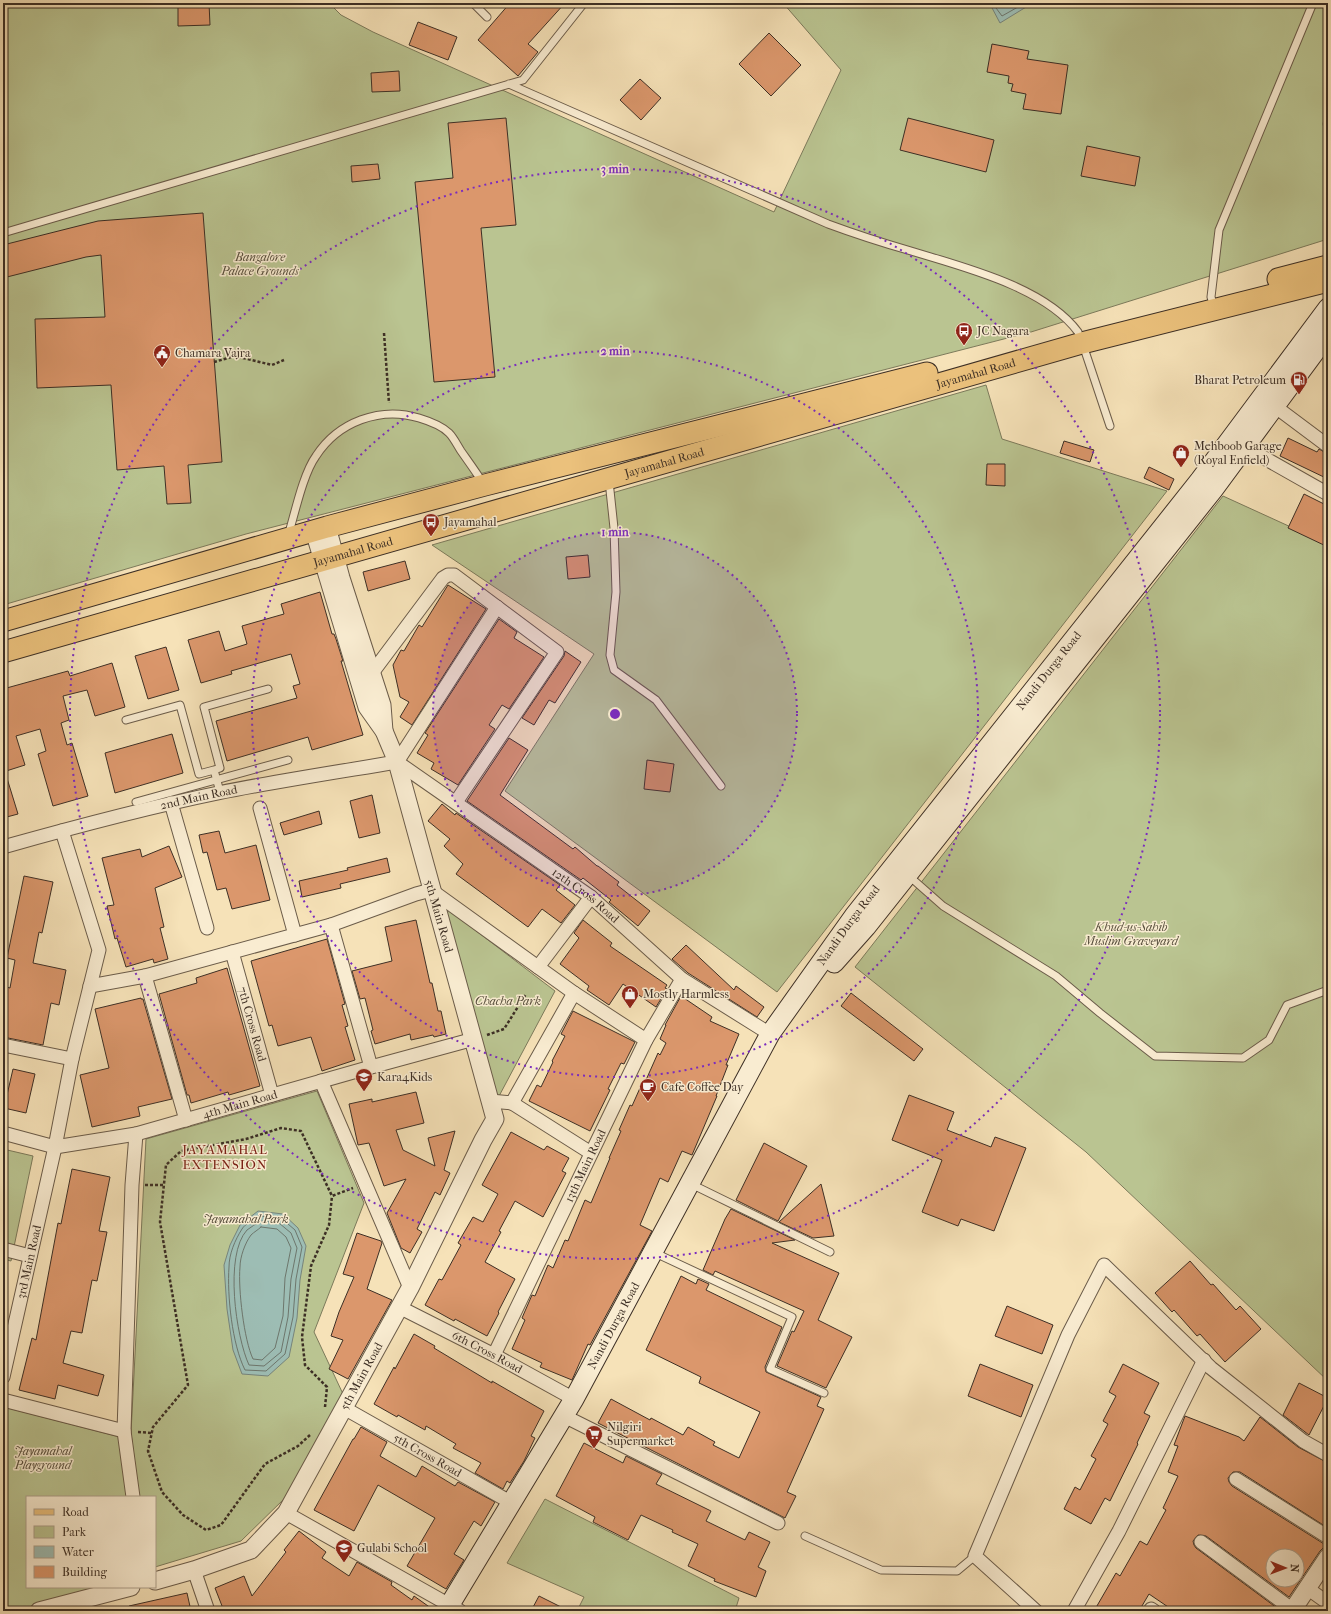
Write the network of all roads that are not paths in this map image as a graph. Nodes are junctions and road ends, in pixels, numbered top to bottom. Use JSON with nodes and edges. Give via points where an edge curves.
{"nodes":[{"id":1,"x":473,"y":3,"type":"edge"},
{"id":2,"x":584,"y":3,"type":"edge"},
{"id":3,"x":1313,"y":3,"type":"edge"},
{"id":4,"x":487,"y":16,"type":"dead end"},
{"id":5,"x":509,"y":84,"type":"junction"},
{"id":6,"x":3,"y":233,"type":"edge"},
{"id":7,"x":1328,"y":266,"type":"edge"},
{"id":8,"x":1328,"y":281,"type":"edge"},
{"id":9,"x":1213,"y":303,"type":"junction"},
{"id":10,"x":1328,"y":308,"type":"edge"},
{"id":11,"x":1328,"y":334,"type":"edge"},
{"id":12,"x":1080,"y":337,"type":"junction"},
{"id":13,"x":1268,"y":401,"type":"junction"},
{"id":14,"x":1110,"y":426,"type":"dead end"},
{"id":15,"x":1245,"y":446,"type":"junction"},
{"id":16,"x":1328,"y":446,"type":"edge"},
{"id":17,"x":608,"y":478,"type":"junction"},
{"id":18,"x":484,"y":485,"type":"junction"},
{"id":19,"x":1328,"y":494,"type":"edge"},
{"id":20,"x":320,"y":529,"type":"junction"},
{"id":21,"x":288,"y":538,"type":"junction"},
{"id":22,"x":329,"y":558,"type":"junction"},
{"id":23,"x":498,"y":607,"type":"junction"},
{"id":24,"x":3,"y":621,"type":"edge"},
{"id":25,"x":3,"y":652,"type":"edge"},
{"id":26,"x":372,"y":673,"type":"junction"},
{"id":27,"x":268,"y":689,"type":"dead end"},
{"id":28,"x":126,"y":720,"type":"dead end"},
{"id":29,"x":384,"y":731,"type":"junction"},
{"id":30,"x":288,"y":760,"type":"dead end"},
{"id":31,"x":397,"y":762,"type":"junction"},
{"id":32,"x":214,"y":770,"type":"junction"},
{"id":33,"x":216,"y":780,"type":"junction"},
{"id":34,"x":721,"y":786,"type":"dead end"},
{"id":35,"x":220,"y":792,"type":"junction"},
{"id":36,"x":136,"y":802,"type":"dead end"},
{"id":37,"x":456,"y":802,"type":"junction"},
{"id":38,"x":171,"y":803,"type":"junction"},
{"id":39,"x":260,"y":808,"type":"dead end"},
{"id":40,"x":62,"y":831,"type":"junction"},
{"id":41,"x":3,"y":847,"type":"edge"},
{"id":42,"x":907,"y":874,"type":"junction"},
{"id":43,"x":431,"y":890,"type":"junction"},
{"id":44,"x":591,"y":897,"type":"junction"},
{"id":45,"x":331,"y":925,"type":"junction"},
{"id":46,"x":207,"y":928,"type":"dead end"},
{"id":47,"x":295,"y":935,"type":"junction"},
{"id":48,"x":232,"y":952,"type":"junction"},
{"id":49,"x":538,"y":967,"type":"junction"},
{"id":50,"x":145,"y":976,"type":"junction"},
{"id":51,"x":682,"y":979,"type":"junction"},
{"id":52,"x":90,"y":986,"type":"junction"},
{"id":53,"x":1328,"y":990,"type":"edge"},
{"id":54,"x":574,"y":993,"type":"junction"},
{"id":55,"x":770,"y":1034,"type":"junction"},
{"id":56,"x":474,"y":1039,"type":"junction"},
{"id":57,"x":646,"y":1040,"type":"junction"},
{"id":58,"x":3,"y":1045,"type":"edge"},
{"id":59,"x":72,"y":1059,"type":"junction"},
{"id":60,"x":371,"y":1066,"type":"junction"},
{"id":61,"x":321,"y":1081,"type":"junction"},
{"id":62,"x":272,"y":1095,"type":"junction"},
{"id":63,"x":490,"y":1101,"type":"junction"},
{"id":64,"x":512,"y":1103,"type":"junction"},
{"id":65,"x":186,"y":1120,"type":"junction"},
{"id":66,"x":3,"y":1133,"type":"edge"},
{"id":67,"x":136,"y":1134,"type":"junction"},
{"id":68,"x":55,"y":1147,"type":"junction"},
{"id":69,"x":591,"y":1153,"type":"junction"},
{"id":70,"x":689,"y":1183,"type":"junction"},
{"id":71,"x":3,"y":1249,"type":"edge"},
{"id":72,"x":653,"y":1252,"type":"junction"},
{"id":73,"x":830,"y":1252,"type":"dead end"},
{"id":74,"x":30,"y":1256,"type":"junction"},
{"id":75,"x":410,"y":1288,"type":"junction"},
{"id":76,"x":399,"y":1307,"type":"junction"},
{"id":77,"x":494,"y":1355,"type":"junction"},
{"id":78,"x":1204,"y":1360,"type":"junction"},
{"id":79,"x":3,"y":1377,"type":"edge"},
{"id":80,"x":824,"y":1393,"type":"dead end"},
{"id":81,"x":574,"y":1399,"type":"junction"},
{"id":82,"x":3,"y":1400,"type":"edge"},
{"id":83,"x":344,"y":1408,"type":"junction"},
{"id":84,"x":564,"y":1416,"type":"junction"},
{"id":85,"x":124,"y":1431,"type":"junction"},
{"id":86,"x":1328,"y":1455,"type":"edge"},
{"id":87,"x":1236,"y":1479,"type":"dead end"},
{"id":88,"x":133,"y":1496,"type":"edge"},
{"id":89,"x":512,"y":1502,"type":"junction"},
{"id":90,"x":286,"y":1513,"type":"junction"},
{"id":91,"x":778,"y":1523,"type":"dead end"},
{"id":92,"x":805,"y":1536,"type":"dead end"},
{"id":93,"x":1328,"y":1537,"type":"edge"},
{"id":94,"x":1201,"y":1542,"type":"dead end"},
{"id":95,"x":975,"y":1556,"type":"junction"},
{"id":96,"x":1328,"y":1557,"type":"edge"},
{"id":97,"x":194,"y":1570,"type":"junction"},
{"id":98,"x":156,"y":1581,"type":"edge"},
{"id":99,"x":127,"y":1588,"type":"edge"},
{"id":100,"x":1307,"y":1588,"type":"junction"},
{"id":101,"x":1328,"y":1603,"type":"edge"},
{"id":102,"x":452,"y":1609,"type":"edge"},
{"id":103,"x":45,"y":1610,"type":"edge"},
{"id":104,"x":208,"y":1611,"type":"edge"},
{"id":105,"x":1036,"y":1611,"type":"edge"},
{"id":106,"x":1074,"y":1611,"type":"edge"},
{"id":107,"x":1292,"y":1611,"type":"edge"}],
"edges":[{"from":1,"to":4,"type":"lane"},
{"from":2,"to":5,"type":"lane","via":[[523,80]]},
{"from":3,"to":9,"type":"lane","via":[[1220,230]]},
{"from":5,"to":6,"type":"lane"},
{"from":5,"to":12,"type":"lane","via":[[828,224],[993,277],[1018,288],[1061,314]]},
{"from":7,"to":9,"type":"main road","name":"Jayamahal Road"},
{"from":8,"to":9,"type":"main road","name":"Jayamahal Road"},
{"from":9,"to":12,"type":"main road","name":"Jayamahal Road"},
{"from":10,"to":13,"type":"main road","name":"Nandi Durga Road"},
{"from":11,"to":13,"type":"main road","name":"Nandi Durga Road"},
{"from":12,"to":14,"type":"lane"},
{"from":12,"to":17,"type":"main road","name":"Jayamahal Road"},
{"from":12,"to":18,"type":"main road","name":"Jayamahal Road"},
{"from":13,"to":15,"type":"main road","name":"Nandi Durga Road"},
{"from":13,"to":16,"type":"street"},
{"from":13,"to":55,"type":"main road","name":"Nandi Durga Road","via":[[1200,480],[854,916]]},
{"from":15,"to":19,"type":"street"},
{"from":15,"to":42,"type":"main road","name":"Nandi Durga Road","via":[[1213,490]]},
{"from":17,"to":22,"type":"main road","name":"Jayamahal Road"},
{"from":17,"to":34,"type":"lane","via":[[614,528],[616,592],[610,655],[614,670],[656,700]]},
{"from":18,"to":20,"type":"main road","name":"Jayamahal Road"},
{"from":18,"to":21,"type":"lane","via":[[449,433],[437,425],[411,416],[370,416],[339,431],[324,445],[309,469]]},
{"from":20,"to":21,"type":"main road","name":"Jayamahal Road"},
{"from":20,"to":22,"type":"street"},
{"from":21,"to":24,"type":"main road","name":"Jayamahal Road"},
{"from":22,"to":25,"type":"main road","name":"Jayamahal Road"},
{"from":22,"to":26,"type":"street","name":"5th Main Road"},
{"from":22,"to":29,"type":"street","name":"5th Main Road","via":[[367,707]]},
{"from":23,"to":26,"type":"street","via":[[454,575],[448,575],[443,578]]},
{"from":23,"to":31,"type":"street"},
{"from":23,"to":37,"type":"street","via":[[558,652]]},
{"from":26,"to":29,"type":"street","name":"5th Main Road","via":[[382,705]]},
{"from":27,"to":32,"type":"lane","via":[[204,707],[220,768]]},
{"from":28,"to":32,"type":"lane","via":[[180,705],[199,774]]},
{"from":29,"to":31,"type":"street","name":"5th Main Road"},
{"from":30,"to":33,"type":"lane"},
{"from":31,"to":35,"type":"street","name":"2nd Main Road"},
{"from":31,"to":37,"type":"street","name":"12th Cross Road"},
{"from":31,"to":43,"type":"street","name":"5th Main Road"},
{"from":32,"to":33,"type":"lane"},
{"from":33,"to":35,"type":"lane"},
{"from":33,"to":36,"type":"lane"},
{"from":35,"to":38,"type":"street","name":"2nd Main Road"},
{"from":37,"to":44,"type":"street","name":"12th Cross Road"},
{"from":38,"to":40,"type":"street","name":"2nd Main Road"},
{"from":38,"to":46,"type":"street"},
{"from":39,"to":47,"type":"street"},
{"from":40,"to":41,"type":"street","name":"2nd Main Road"},
{"from":40,"to":52,"type":"street","name":"3rd Main Road","via":[[99,950]]},
{"from":42,"to":53,"type":"lane","via":[[943,906],[1056,976],[1155,1056],[1243,1058],[1269,1040],[1287,1005]]},
{"from":42,"to":55,"type":"main road","name":"Nandi Durga Road","via":[[866,927]]},
{"from":43,"to":45,"type":"street"},
{"from":43,"to":49,"type":"street"},
{"from":43,"to":56,"type":"street","name":"5th Main Road"},
{"from":44,"to":49,"type":"street"},
{"from":44,"to":51,"type":"street","name":"12th Cross Road"},
{"from":45,"to":47,"type":"street"},
{"from":45,"to":60,"type":"street"},
{"from":47,"to":48,"type":"street"},
{"from":48,"to":50,"type":"street"},
{"from":48,"to":62,"type":"street","name":"7th Cross Road"},
{"from":49,"to":54,"type":"street"},
{"from":50,"to":52,"type":"street"},
{"from":50,"to":65,"type":"street"},
{"from":51,"to":55,"type":"street","name":"12th Cross Road"},
{"from":51,"to":57,"type":"street","name":"13th Main Road"},
{"from":52,"to":59,"type":"street","name":"3rd Main Road"},
{"from":54,"to":57,"type":"street"},
{"from":54,"to":64,"type":"street"},
{"from":55,"to":70,"type":"main road","name":"Nandi Durga Road"},
{"from":56,"to":60,"type":"street","name":"4th Main Road"},
{"from":56,"to":63,"type":"street","name":"5th Main Road"},
{"from":57,"to":69,"type":"street","name":"13th Main Road"},
{"from":58,"to":59,"type":"street"},
{"from":59,"to":68,"type":"street","name":"3rd Main Road"},
{"from":60,"to":61,"type":"street","name":"4th Main Road"},
{"from":61,"to":62,"type":"street","name":"4th Main Road"},
{"from":61,"to":75,"type":"street"},
{"from":62,"to":65,"type":"street","name":"4th Main Road"},
{"from":63,"to":64,"type":"street"},
{"from":63,"to":75,"type":"street","name":"5th Main Road","via":[[495,1119]]},
{"from":64,"to":69,"type":"street"},
{"from":65,"to":67,"type":"street","name":"4th Main Road"},
{"from":66,"to":68,"type":"street","name":"4th Main Road"},
{"from":67,"to":68,"type":"street","name":"4th Main Road"},
{"from":67,"to":85,"type":"street"},
{"from":68,"to":74,"type":"street","name":"3rd Main Road"},
{"from":69,"to":77,"type":"street","name":"13th Main Road"},
{"from":70,"to":72,"type":"main road","name":"Nandi Durga Road"},
{"from":70,"to":73,"type":"lane"},
{"from":71,"to":74,"type":"street"},
{"from":72,"to":80,"type":"lane","via":[[792,1317],[770,1369]]},
{"from":72,"to":81,"type":"main road","name":"Nandi Durga Road"},
{"from":74,"to":79,"type":"street","name":"3rd Main Road"},
{"from":75,"to":76,"type":"street","name":"5th Main Road"},
{"from":76,"to":77,"type":"street","name":"6th Cross Road"},
{"from":76,"to":83,"type":"street","name":"5th Main Road"},
{"from":77,"to":81,"type":"street","name":"6th Cross Road"},
{"from":78,"to":86,"type":"street","via":[[1303,1441]]},
{"from":78,"to":95,"type":"street","via":[[1104,1265],[1068,1335]]},
{"from":78,"to":106,"type":"street","via":[[1119,1531]]},
{"from":81,"to":84,"type":"main road","name":"Nandi Durga Road"},
{"from":82,"to":85,"type":"street"},
{"from":83,"to":89,"type":"street","name":"5th Cross Road"},
{"from":83,"to":90,"type":"street","name":"5th Main Road"},
{"from":84,"to":89,"type":"main road","name":"Nandi Durga Road"},
{"from":84,"to":91,"type":"street"},
{"from":85,"to":88,"type":"street"},
{"from":87,"to":93,"type":"street"},
{"from":89,"to":102,"type":"main road","name":"Nandi Durga Road"},
{"from":90,"to":97,"type":"street","name":"5th Main Road","via":[[251,1550]]},
{"from":90,"to":102,"type":"street"},
{"from":92,"to":95,"type":"lane","via":[[881,1570],[957,1571]]},
{"from":94,"to":107,"type":"street"},
{"from":95,"to":105,"type":"street"},
{"from":96,"to":100,"type":"street"},
{"from":97,"to":98,"type":"street","name":"5th Main Road"},
{"from":97,"to":104,"type":"street"},
{"from":99,"to":103,"type":"street"},
{"from":100,"to":101,"type":"street"},
{"from":100,"to":107,"type":"street"}]}
